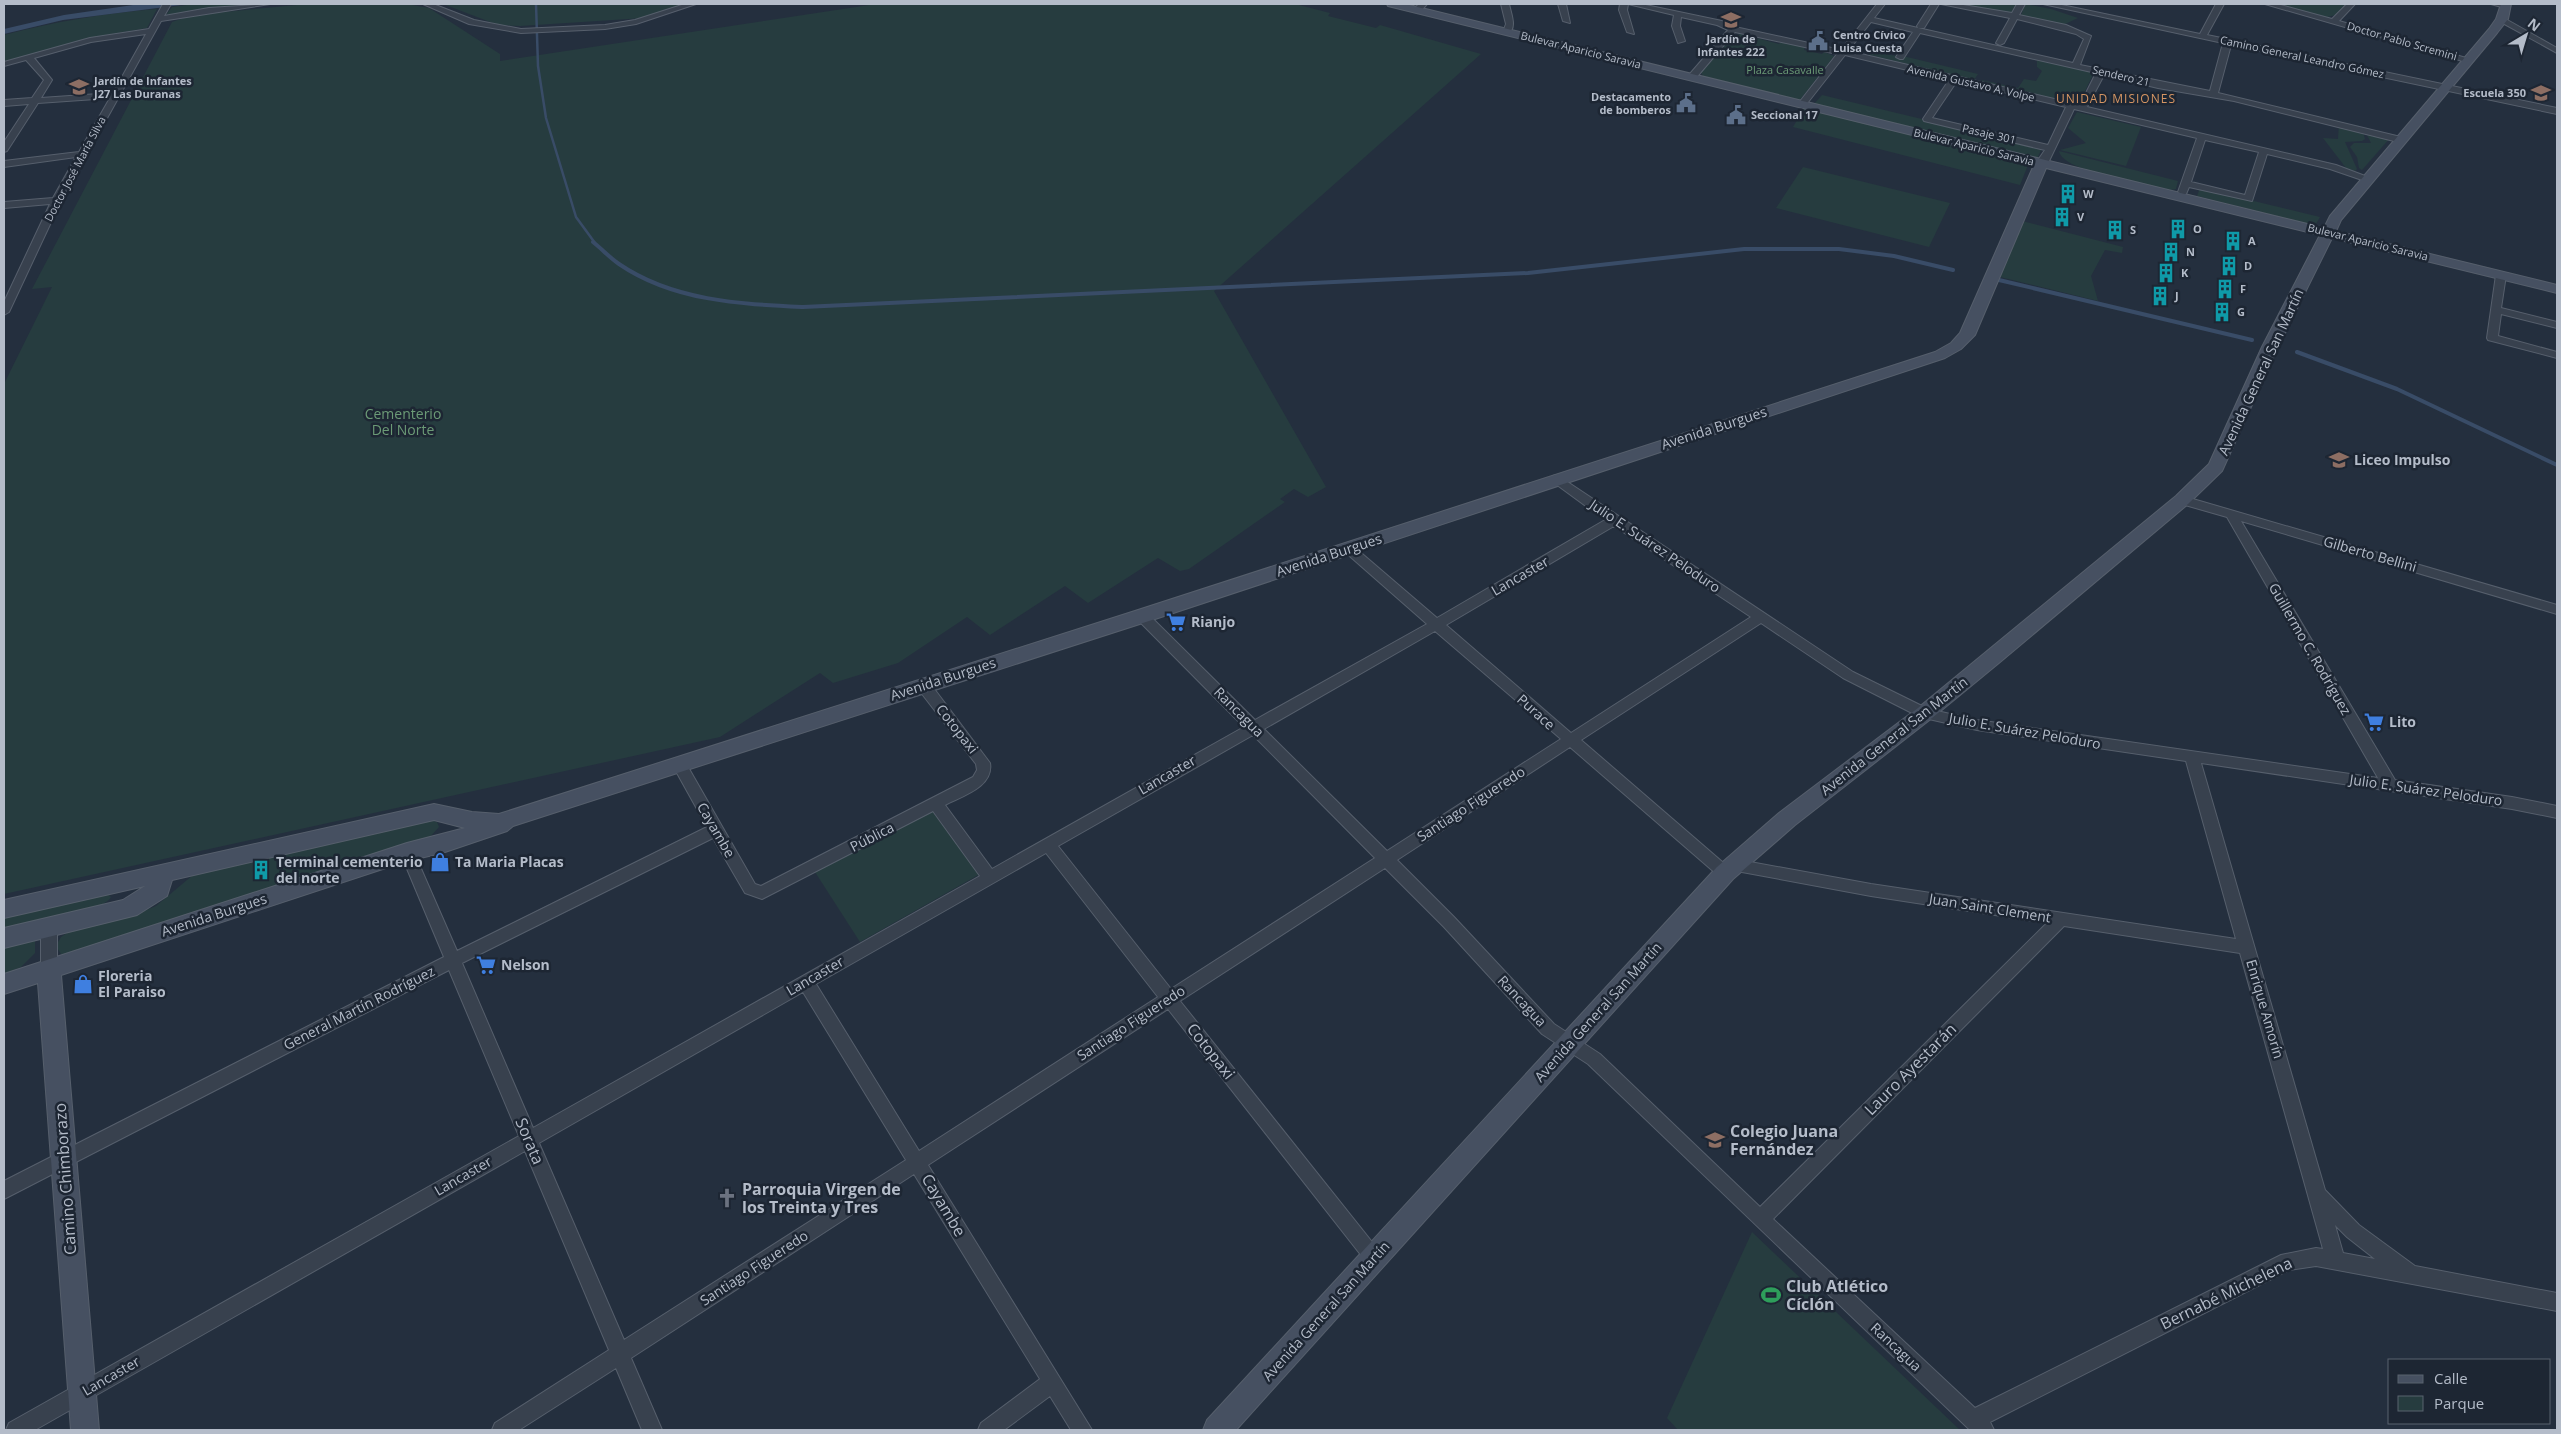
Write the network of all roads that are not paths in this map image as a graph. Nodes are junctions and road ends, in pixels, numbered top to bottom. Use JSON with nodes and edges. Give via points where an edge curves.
{"nodes":[{"id":1,"x":266,"y":4,"type":"edge"},
{"id":2,"x":427,"y":4,"type":"edge"},
{"id":3,"x":692,"y":4,"type":"edge"},
{"id":4,"x":1392,"y":4,"type":"edge"},
{"id":5,"x":1505,"y":4,"type":"edge"},
{"id":6,"x":1562,"y":4,"type":"edge"},
{"id":7,"x":1624,"y":4,"type":"edge"},
{"id":8,"x":1632,"y":4,"type":"edge"},
{"id":9,"x":1662,"y":4,"type":"edge"},
{"id":10,"x":1881,"y":4,"type":"edge"},
{"id":11,"x":1935,"y":4,"type":"edge"},
{"id":12,"x":1945,"y":4,"type":"edge"},
{"id":13,"x":2021,"y":4,"type":"edge"},
{"id":14,"x":2047,"y":4,"type":"edge"},
{"id":15,"x":2220,"y":4,"type":"edge"},
{"id":16,"x":2269,"y":4,"type":"edge"},
{"id":17,"x":2351,"y":4,"type":"edge"},
{"id":18,"x":2502,"y":4,"type":"edge"},
{"id":19,"x":165,"y":7,"type":"edge"},
{"id":20,"x":1420,"y":7,"type":"edge"},
{"id":21,"x":1675,"y":13,"type":"junction"},
{"id":22,"x":2100,"y":15,"type":"junction"},
{"id":23,"x":2015,"y":18,"type":"junction"},
{"id":24,"x":158,"y":19,"type":"junction"},
{"id":25,"x":1868,"y":19,"type":"junction"},
{"id":26,"x":2502,"y":19,"type":"junction"},
{"id":27,"x":1567,"y":21,"type":"dead end"},
{"id":28,"x":2335,"y":21,"type":"junction"},
{"id":29,"x":1920,"y":28,"type":"junction"},
{"id":30,"x":2071,"y":28,"type":"junction"},
{"id":31,"x":1733,"y":30,"type":"junction"},
{"id":32,"x":151,"y":31,"type":"junction"},
{"id":33,"x":1507,"y":32,"type":"junction"},
{"id":34,"x":1631,"y":32,"type":"dead end"},
{"id":35,"x":2203,"y":36,"type":"junction"},
{"id":36,"x":1681,"y":41,"type":"dead end"},
{"id":37,"x":2228,"y":41,"type":"junction"},
{"id":38,"x":2000,"y":43,"type":"dead end"},
{"id":39,"x":2557,"y":51,"type":"edge"},
{"id":40,"x":1842,"y":54,"type":"junction"},
{"id":41,"x":28,"y":57,"type":"junction"},
{"id":42,"x":1900,"y":57,"type":"dead end"},
{"id":43,"x":2469,"y":60,"type":"junction"},
{"id":44,"x":4,"y":64,"type":"edge"},
{"id":45,"x":2076,"y":65,"type":"junction"},
{"id":46,"x":2101,"y":72,"type":"junction"},
{"id":47,"x":1692,"y":77,"type":"junction"},
{"id":48,"x":1954,"y":79,"type":"junction"},
{"id":49,"x":2445,"y":87,"type":"junction"},
{"id":50,"x":2213,"y":94,"type":"junction"},
{"id":51,"x":115,"y":95,"type":"junction"},
{"id":52,"x":34,"y":101,"type":"junction"},
{"id":53,"x":4,"y":103,"type":"edge"},
{"id":54,"x":1802,"y":104,"type":"junction"},
{"id":55,"x":2071,"y":106,"type":"junction"},
{"id":56,"x":2082,"y":109,"type":"junction"},
{"id":57,"x":2557,"y":111,"type":"edge"},
{"id":58,"x":2202,"y":137,"type":"junction"},
{"id":59,"x":2402,"y":140,"type":"junction"},
{"id":60,"x":4,"y":149,"type":"edge"},
{"id":61,"x":2264,"y":151,"type":"junction"},
{"id":62,"x":81,"y":154,"type":"junction"},
{"id":63,"x":2046,"y":156,"type":"junction"},
{"id":64,"x":4,"y":164,"type":"edge"},
{"id":65,"x":2368,"y":179,"type":"junction"},
{"id":66,"x":2186,"y":183,"type":"junction"},
{"id":67,"x":2182,"y":197,"type":"junction"},
{"id":68,"x":56,"y":201,"type":"junction"},
{"id":69,"x":4,"y":205,"type":"edge"},
{"id":70,"x":2327,"y":232,"type":"junction"},
{"id":71,"x":2501,"y":275,"type":"junction"},
{"id":72,"x":2557,"y":288,"type":"edge"},
{"id":73,"x":2496,"y":310,"type":"junction"},
{"id":74,"x":4,"y":312,"type":"edge"},
{"id":75,"x":2557,"y":326,"type":"edge"},
{"id":76,"x":2557,"y":355,"type":"edge"},
{"id":77,"x":1557,"y":479,"type":"junction"},
{"id":78,"x":2182,"y":500,"type":"junction"},
{"id":79,"x":2231,"y":514,"type":"junction"},
{"id":80,"x":1614,"y":520,"type":"junction"},
{"id":81,"x":1349,"y":549,"type":"junction"},
{"id":82,"x":2557,"y":609,"type":"edge"},
{"id":83,"x":1142,"y":616,"type":"junction"},
{"id":84,"x":1761,"y":617,"type":"junction"},
{"id":85,"x":1437,"y":624,"type":"junction"},
{"id":86,"x":924,"y":686,"type":"junction"},
{"id":87,"x":1925,"y":713,"type":"junction"},
{"id":88,"x":1253,"y":727,"type":"junction"},
{"id":89,"x":1569,"y":741,"type":"junction"},
{"id":90,"x":2192,"y":758,"type":"junction"},
{"id":91,"x":678,"y":764,"type":"junction"},
{"id":92,"x":983,"y":775,"type":"joint"},
{"id":93,"x":2390,"y":785,"type":"junction"},
{"id":94,"x":936,"y":804,"type":"junction"},
{"id":95,"x":2557,"y":812,"type":"edge"},
{"id":96,"x":446,"y":815,"type":"junction"},
{"id":97,"x":506,"y":820,"type":"junction"},
{"id":98,"x":716,"y":830,"type":"junction"},
{"id":99,"x":1047,"y":844,"type":"junction"},
{"id":100,"x":415,"y":850,"type":"junction"},
{"id":101,"x":1386,"y":859,"type":"junction"},
{"id":102,"x":1730,"y":869,"type":"junction"},
{"id":103,"x":162,"y":873,"type":"junction"},
{"id":104,"x":989,"y":877,"type":"junction"},
{"id":105,"x":758,"y":893,"type":"joint"},
{"id":106,"x":4,"y":909,"type":"edge"},
{"id":107,"x":2061,"y":919,"type":"junction"},
{"id":108,"x":49,"y":927,"type":"junction"},
{"id":109,"x":4,"y":938,"type":"edge"},
{"id":110,"x":2247,"y":947,"type":"junction"},
{"id":111,"x":453,"y":960,"type":"junction"},
{"id":112,"x":49,"y":969,"type":"junction"},
{"id":113,"x":805,"y":981,"type":"junction"},
{"id":114,"x":4,"y":984,"type":"edge"},
{"id":115,"x":1170,"y":999,"type":"junction"},
{"id":116,"x":1569,"y":1043,"type":"junction"},
{"id":117,"x":529,"y":1139,"type":"junction"},
{"id":118,"x":64,"y":1159,"type":"junction"},
{"id":119,"x":917,"y":1162,"type":"junction"},
{"id":120,"x":4,"y":1190,"type":"edge"},
{"id":121,"x":2316,"y":1193,"type":"junction"},
{"id":122,"x":1760,"y":1219,"type":"junction"},
{"id":123,"x":1374,"y":1258,"type":"junction"},
{"id":124,"x":2336,"y":1261,"type":"junction"},
{"id":125,"x":2413,"y":1276,"type":"junction"},
{"id":126,"x":2557,"y":1302,"type":"edge"},
{"id":127,"x":620,"y":1354,"type":"junction"},
{"id":128,"x":1052,"y":1382,"type":"junction"},
{"id":129,"x":82,"y":1393,"type":"junction"},
{"id":130,"x":1979,"y":1425,"type":"edge"},
{"id":131,"x":16,"y":1430,"type":"edge"},
{"id":132,"x":85,"y":1430,"type":"edge"},
{"id":133,"x":502,"y":1430,"type":"edge"},
{"id":134,"x":652,"y":1430,"type":"edge"},
{"id":135,"x":988,"y":1430,"type":"edge"},
{"id":136,"x":1082,"y":1430,"type":"edge"},
{"id":137,"x":1216,"y":1430,"type":"edge"}],
"edges":[{"from":1,"to":24,"type":"street"},
{"from":2,"to":3,"type":"street","via":[[472,22],[521,31],[636,22]]},
{"from":4,"to":20,"type":"street","name":"Bulevar Aparicio Saravia"},
{"from":5,"to":33,"type":"street","via":[[1510,24]]},
{"from":6,"to":27,"type":"street"},
{"from":7,"to":34,"type":"street"},
{"from":8,"to":21,"type":"street","name":"Avenida Gustavo A. Volpe"},
{"from":9,"to":21,"type":"street"},
{"from":10,"to":25,"type":"street"},
{"from":11,"to":29,"type":"street"},
{"from":12,"to":23,"type":"street"},
{"from":13,"to":23,"type":"street"},
{"from":14,"to":22,"type":"street","name":"Camino General Leandro Gómez"},
{"from":15,"to":35,"type":"street"},
{"from":16,"to":28,"type":"street","name":"Doctor Pablo Scremini"},
{"from":17,"to":28,"type":"street"},
{"from":18,"to":26,"type":"street","name":"Avenida General San Martín"},
{"from":19,"to":24,"type":"street","name":"Doctor José María Silva"},
{"from":20,"to":33,"type":"street","name":"Bulevar Aparicio Saravia"},
{"from":21,"to":31,"type":"street","name":"Avenida Gustavo A. Volpe"},
{"from":21,"to":36,"type":"street"},
{"from":22,"to":30,"type":"street"},
{"from":22,"to":35,"type":"street","name":"Camino General Leandro Gómez"},
{"from":23,"to":30,"type":"street"},
{"from":23,"to":38,"type":"street"},
{"from":24,"to":32,"type":"street","name":"Doctor José María Silva"},
{"from":25,"to":29,"type":"street","name":"Sendero 21"},
{"from":25,"to":40,"type":"street"},
{"from":26,"to":39,"type":"street"},
{"from":26,"to":43,"type":"street","name":"Avenida General San Martín"},
{"from":28,"to":43,"type":"street","name":"Doctor Pablo Scremini"},
{"from":29,"to":42,"type":"street"},
{"from":29,"to":45,"type":"street","name":"Sendero 21"},
{"from":30,"to":45,"type":"street","via":[[2088,38]]},
{"from":31,"to":40,"type":"street","name":"Avenida Gustavo A. Volpe"},
{"from":31,"to":47,"type":"street"},
{"from":32,"to":41,"type":"street","via":[[96,38]]},
{"from":32,"to":51,"type":"street","name":"Doctor José María Silva"},
{"from":33,"to":47,"type":"street","name":"Bulevar Aparicio Saravia"},
{"from":35,"to":37,"type":"street","name":"Camino General Leandro Gómez"},
{"from":37,"to":49,"type":"street","name":"Camino General Leandro Gómez"},
{"from":37,"to":50,"type":"street"},
{"from":40,"to":48,"type":"street","name":"Avenida Gustavo A. Volpe"},
{"from":40,"to":54,"type":"street"},
{"from":41,"to":44,"type":"street"},
{"from":41,"to":52,"type":"street","via":[[48,80]]},
{"from":43,"to":49,"type":"street","name":"Avenida General San Martín"},
{"from":45,"to":46,"type":"street","name":"Sendero 21"},
{"from":46,"to":50,"type":"street","name":"Sendero 21"},
{"from":46,"to":56,"type":"street"},
{"from":47,"to":54,"type":"street","name":"Bulevar Aparicio Saravia"},
{"from":48,"to":55,"type":"street","name":"Avenida Gustavo A. Volpe"},
{"from":48,"to":63,"type":"street","name":"Pasaje 301","via":[[1927,119]]},
{"from":49,"to":57,"type":"street","name":"Camino General Leandro Gómez"},
{"from":49,"to":59,"type":"street","name":"Avenida General San Martín"},
{"from":50,"to":59,"type":"street","name":"Sendero 21","via":[[2310,115]]},
{"from":51,"to":52,"type":"street"},
{"from":51,"to":62,"type":"street","name":"Doctor José María Silva"},
{"from":52,"to":53,"type":"street"},
{"from":52,"to":60,"type":"street"},
{"from":54,"to":63,"type":"street","name":"Bulevar Aparicio Saravia"},
{"from":55,"to":56,"type":"street","name":"Avenida Gustavo A. Volpe"},
{"from":55,"to":63,"type":"street"},
{"from":56,"to":58,"type":"street","name":"Avenida Gustavo A. Volpe"},
{"from":58,"to":61,"type":"street","name":"Avenida Gustavo A. Volpe"},
{"from":58,"to":66,"type":"street"},
{"from":59,"to":65,"type":"street","name":"Avenida General San Martín"},
{"from":61,"to":65,"type":"street","name":"Avenida Gustavo A. Volpe"},
{"from":61,"to":66,"type":"street","via":[[2249,199]]},
{"from":62,"to":64,"type":"street"},
{"from":62,"to":68,"type":"street","name":"Doctor José María Silva"},
{"from":63,"to":67,"type":"street","name":"Bulevar Aparicio Saravia"},
{"from":63,"to":77,"type":"street","name":"Avenida Burgues","via":[[1967,335],[1949,351]]},
{"from":65,"to":70,"type":"street","name":"Avenida General San Martín"},
{"from":66,"to":67,"type":"street"},
{"from":67,"to":70,"type":"street","name":"Bulevar Aparicio Saravia"},
{"from":68,"to":69,"type":"street"},
{"from":68,"to":74,"type":"street","name":"Doctor José María Silva"},
{"from":70,"to":71,"type":"street","name":"Bulevar Aparicio Saravia"},
{"from":70,"to":78,"type":"street","name":"Avenida General San Martín","via":[[2270,347],[2224,454],[2216,467]]},
{"from":71,"to":72,"type":"street","name":"Bulevar Aparicio Saravia"},
{"from":71,"to":73,"type":"street"},
{"from":73,"to":75,"type":"street"},
{"from":73,"to":76,"type":"street","via":[[2492,338]]},
{"from":77,"to":80,"type":"street","name":"Julio E. Suárez Peloduro"},
{"from":77,"to":81,"type":"street","name":"Avenida Burgues"},
{"from":78,"to":79,"type":"street","name":"Gilberto Bellini"},
{"from":78,"to":87,"type":"street","name":"Avenida General San Martín"},
{"from":79,"to":82,"type":"street","name":"Gilberto Bellini"},
{"from":79,"to":93,"type":"street","name":"Guillermo C. Rodríguez"},
{"from":80,"to":84,"type":"street","name":"Julio E. Suárez Peloduro"},
{"from":80,"to":85,"type":"street","name":"Lancaster"},
{"from":81,"to":83,"type":"street","name":"Avenida Burgues"},
{"from":81,"to":85,"type":"street","name":"Purace"},
{"from":83,"to":86,"type":"street","name":"Avenida Burgues"},
{"from":83,"to":88,"type":"street","name":"Rancagua"},
{"from":84,"to":87,"type":"street","name":"Julio E. Suárez Peloduro","via":[[1848,675]]},
{"from":84,"to":89,"type":"street","name":"Santiago Figueredo"},
{"from":85,"to":88,"type":"street","name":"Lancaster"},
{"from":85,"to":89,"type":"street","name":"Purace"},
{"from":86,"to":91,"type":"street","name":"Avenida Burgues"},
{"from":86,"to":92,"type":"street","name":"Cotopaxi","via":[[983,763]]},
{"from":87,"to":90,"type":"street","name":"Julio E. Suárez Peloduro","via":[[1977,725]]},
{"from":87,"to":102,"type":"street","name":"Avenida General San Martín","via":[[1787,819]]},
{"from":88,"to":99,"type":"street","name":"Lancaster"},
{"from":88,"to":101,"type":"street","name":"Rancagua"},
{"from":89,"to":101,"type":"street","name":"Santiago Figueredo"},
{"from":89,"to":102,"type":"street","name":"Purace"},
{"from":90,"to":93,"type":"street","name":"Julio E. Suárez Peloduro"},
{"from":90,"to":110,"type":"street","name":"Enrique Amorín"},
{"from":91,"to":97,"type":"street","name":"Avenida Burgues"},
{"from":91,"to":98,"type":"street","name":"Cayambe"},
{"from":92,"to":94,"type":"street","name":"Pública"},
{"from":93,"to":95,"type":"street","name":"Julio E. Suárez Peloduro"},
{"from":94,"to":104,"type":"street"},
{"from":94,"to":105,"type":"street","name":"Pública","via":[[768,891]]},
{"from":96,"to":97,"type":"street","name":"Avenida Burgues","via":[[480,822]]},
{"from":96,"to":100,"type":"street","name":"Avenida Burgues","via":[[450,823],[448,829]]},
{"from":96,"to":103,"type":"street","name":"Avenida Burgues","via":[[434,812],[413,816]]},
{"from":97,"to":100,"type":"street","name":"Avenida Burgues","via":[[442,844]]},
{"from":98,"to":105,"type":"street","name":"Cayambe","via":[[750,889]]},
{"from":98,"to":111,"type":"street","name":"General Martín Rodríguez"},
{"from":99,"to":104,"type":"street","name":"Lancaster"},
{"from":99,"to":115,"type":"street","name":"Cotopaxi"},
{"from":100,"to":111,"type":"street","name":"Sorata"},
{"from":100,"to":112,"type":"street","name":"Avenida Burgues"},
{"from":101,"to":115,"type":"street","name":"Santiago Figueredo"},
{"from":101,"to":116,"type":"street","name":"Rancagua","via":[[1548,1029]]},
{"from":102,"to":107,"type":"street","name":"Juan Saint Clement"},
{"from":102,"to":116,"type":"street","name":"Avenida General San Martín"},
{"from":103,"to":106,"type":"street","name":"Avenida Burgues"},
{"from":103,"to":108,"type":"street","via":[[158,889],[129,908]]},
{"from":104,"to":113,"type":"street","name":"Lancaster"},
{"from":107,"to":110,"type":"street","name":"Juan Saint Clement"},
{"from":107,"to":122,"type":"street","name":"Lauro Ayestarán"},
{"from":108,"to":109,"type":"street"},
{"from":108,"to":112,"type":"street","name":"Camino Chimborazo"},
{"from":110,"to":121,"type":"street","name":"Enrique Amorín"},
{"from":111,"to":117,"type":"street","name":"Sorata"},
{"from":111,"to":118,"type":"street","name":"General Martín Rodríguez"},
{"from":112,"to":114,"type":"street","name":"Avenida Burgues"},
{"from":112,"to":118,"type":"street","name":"Camino Chimborazo"},
{"from":113,"to":117,"type":"street","name":"Lancaster"},
{"from":113,"to":119,"type":"street","name":"Cayambe"},
{"from":115,"to":119,"type":"street","name":"Santiago Figueredo"},
{"from":115,"to":123,"type":"street","name":"Cotopaxi"},
{"from":116,"to":122,"type":"street","name":"Rancagua","via":[[1594,1059]]},
{"from":116,"to":123,"type":"street","name":"Avenida General San Martín"},
{"from":117,"to":127,"type":"street","name":"Sorata"},
{"from":117,"to":129,"type":"street","name":"Lancaster"},
{"from":118,"to":120,"type":"street","name":"General Martín Rodríguez"},
{"from":118,"to":129,"type":"street","name":"Camino Chimborazo"},
{"from":119,"to":127,"type":"street","name":"Santiago Figueredo"},
{"from":119,"to":128,"type":"street","name":"Cayambe"},
{"from":121,"to":124,"type":"street","name":"Enrique Amorín"},
{"from":121,"to":125,"type":"street","via":[[2353,1231]]},
{"from":122,"to":130,"type":"street","name":"Rancagua"},
{"from":123,"to":137,"type":"street","name":"Avenida General San Martín"},
{"from":124,"to":125,"type":"street","name":"Bernabé Michelena"},
{"from":124,"to":130,"type":"street","name":"Bernabé Michelena","via":[[2316,1257],[2286,1261]]},
{"from":125,"to":126,"type":"street","name":"Bernabé Michelena"},
{"from":127,"to":133,"type":"street","name":"Santiago Figueredo"},
{"from":127,"to":134,"type":"street","name":"Sorata"},
{"from":128,"to":135,"type":"street"},
{"from":128,"to":136,"type":"street","name":"Cayambe"},
{"from":129,"to":131,"type":"street","name":"Lancaster"},
{"from":129,"to":132,"type":"street","name":"Camino Chimborazo"}]}
